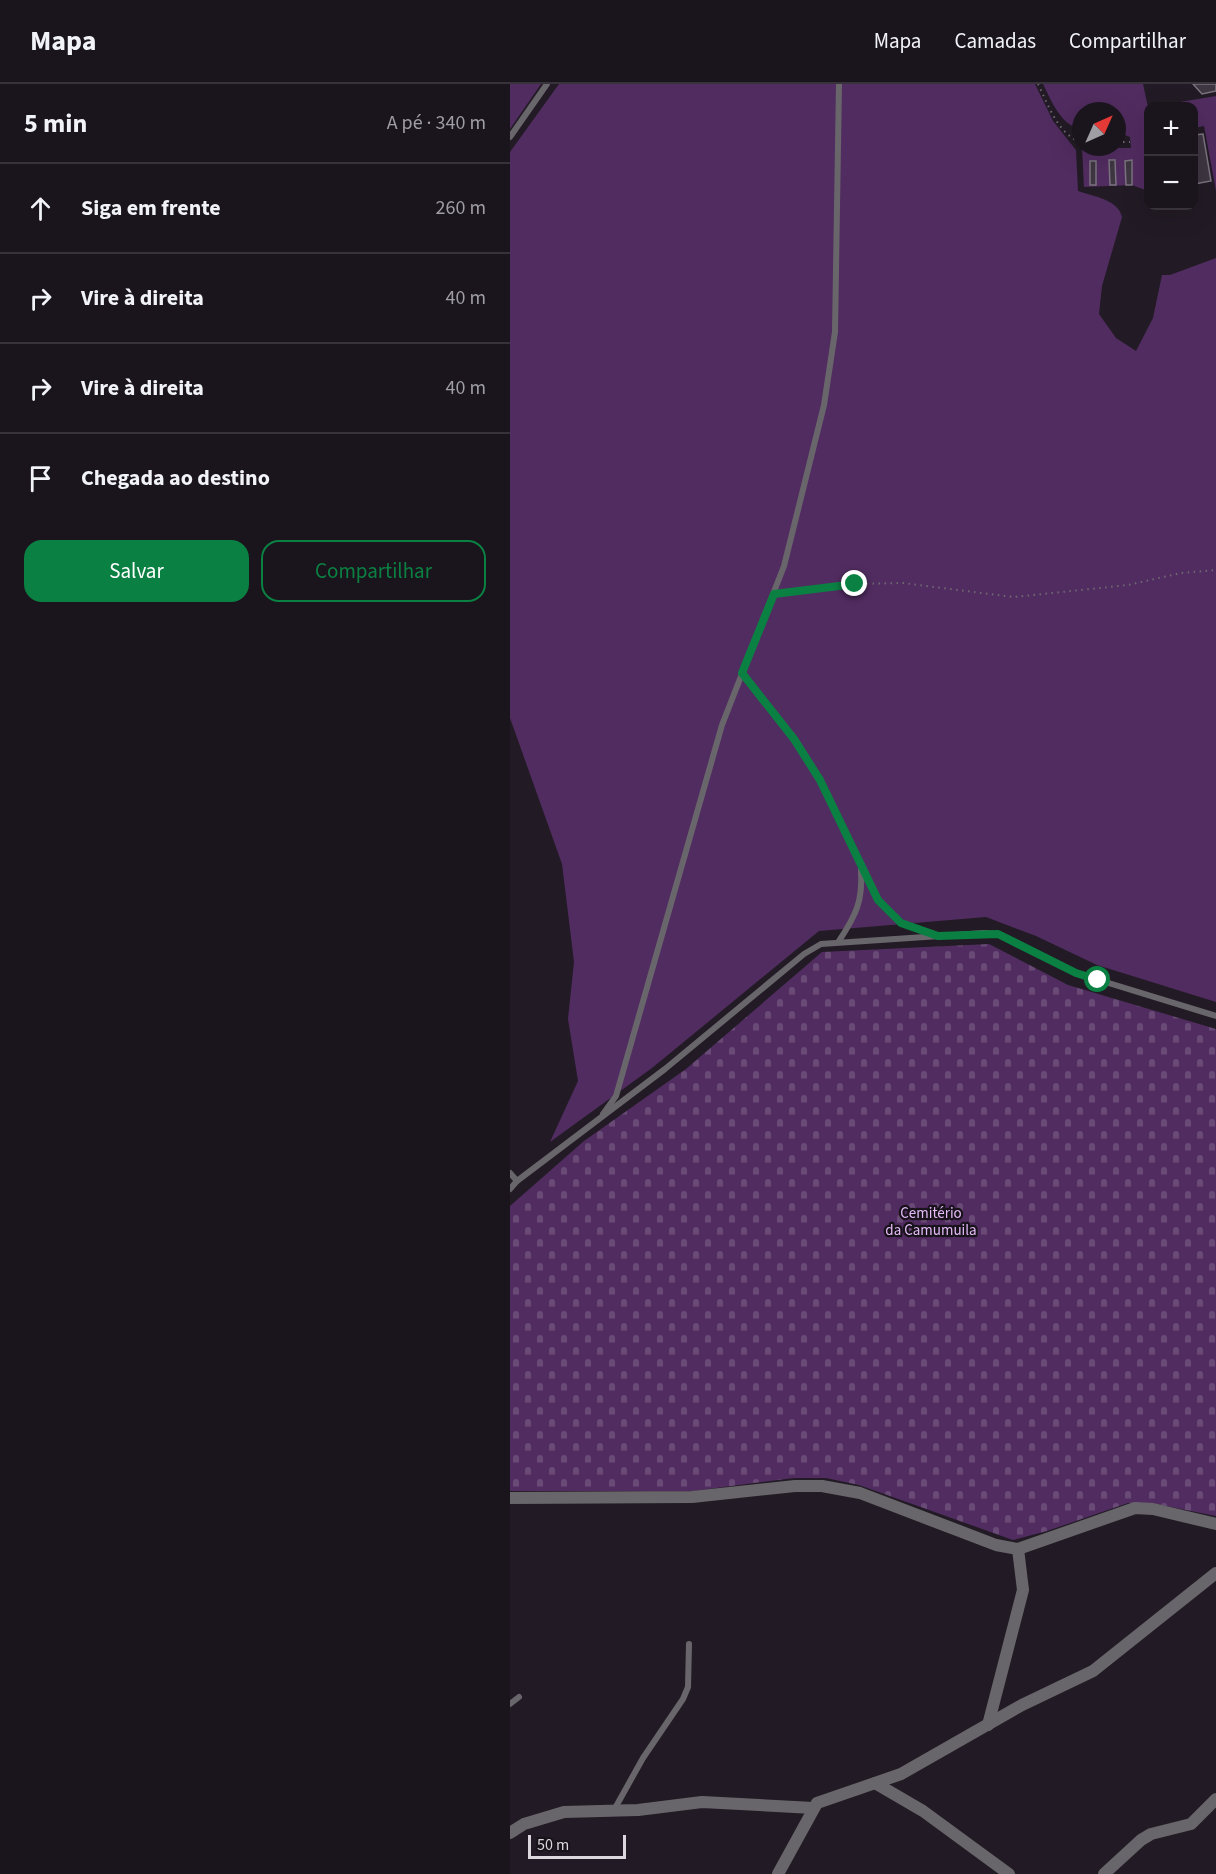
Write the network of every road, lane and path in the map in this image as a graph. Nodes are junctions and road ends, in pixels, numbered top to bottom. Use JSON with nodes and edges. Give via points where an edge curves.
{"nodes":[{"id":1,"x":547,"y":84,"type":"edge"},
{"id":2,"x":839,"y":84,"type":"edge"},
{"id":3,"x":1038,"y":84,"type":"edge"},
{"id":4,"x":510,"y":137,"type":"edge"},
{"id":5,"x":1072,"y":139,"type":"edge"},
{"id":6,"x":1126,"y":142,"type":"edge"},
{"id":7,"x":1130,"y":142,"type":"dead end"},
{"id":8,"x":1216,"y":570,"type":"edge"},
{"id":9,"x":774,"y":594,"type":"junction"},
{"id":10,"x":742,"y":673,"type":"junction"},
{"id":11,"x":860,"y":867,"type":"junction"},
{"id":12,"x":938,"y":936,"type":"junction"},
{"id":13,"x":839,"y":941,"type":"junction"},
{"id":14,"x":1216,"y":1016,"type":"edge"},
{"id":15,"x":603,"y":1113,"type":"junction"},
{"id":16,"x":510,"y":1173,"type":"edge"},
{"id":17,"x":517,"y":1181,"type":"junction"},
{"id":18,"x":510,"y":1189,"type":"edge"},
{"id":19,"x":510,"y":1498,"type":"edge"},
{"id":20,"x":1216,"y":1524,"type":"edge"},
{"id":21,"x":1018,"y":1549,"type":"junction"},
{"id":22,"x":1216,"y":1573,"type":"edge"},
{"id":23,"x":689,"y":1644,"type":"dead end"},
{"id":24,"x":519,"y":1697,"type":"dead end"},
{"id":25,"x":510,"y":1704,"type":"edge"},
{"id":26,"x":988,"y":1725,"type":"junction"},
{"id":27,"x":875,"y":1783,"type":"junction"},
{"id":28,"x":1216,"y":1799,"type":"edge"},
{"id":29,"x":813,"y":1808,"type":"junction"},
{"id":30,"x":613,"y":1810,"type":"junction"},
{"id":31,"x":510,"y":1833,"type":"edge"},
{"id":32,"x":778,"y":1874,"type":"edge"},
{"id":33,"x":1009,"y":1874,"type":"edge"},
{"id":34,"x":1104,"y":1874,"type":"edge"}],
"edges":[{"from":1,"to":4,"type":"lane"},
{"from":2,"to":9,"type":"lane","via":[[835,332],[808,474]]},
{"from":3,"to":5,"type":"path","via":[[1056,120]]},
{"from":6,"to":7,"type":"path"},
{"from":8,"to":9,"type":"path","via":[[1128,585],[1014,597],[903,583],[855,584]]},
{"from":9,"to":10,"type":"lane"},
{"from":10,"to":11,"type":"lane","via":[[794,739],[820,780]]},
{"from":10,"to":15,"type":"lane","via":[[722,725],[616,1096]]},
{"from":11,"to":12,"type":"lane","via":[[878,900],[901,923]]},
{"from":11,"to":13,"type":"lane","via":[[862,893],[855,916]]},
{"from":12,"to":13,"type":"lane"},
{"from":12,"to":14,"type":"lane","via":[[998,934],[1076,973]]},
{"from":13,"to":15,"type":"lane","via":[[821,944],[804,954],[665,1069]]},
{"from":15,"to":17,"type":"lane"},
{"from":16,"to":17,"type":"lane"},
{"from":17,"to":18,"type":"lane"},
{"from":19,"to":21,"type":"street","via":[[692,1497],[822,1486],[860,1493],[996,1545]]},
{"from":20,"to":21,"type":"street","via":[[1135,1508]]},
{"from":21,"to":26,"type":"street","via":[[1023,1590]]},
{"from":22,"to":26,"type":"street","via":[[1093,1671]]},
{"from":23,"to":30,"type":"lane","via":[[688,1687],[683,1699]]},
{"from":24,"to":25,"type":"lane"},
{"from":26,"to":27,"type":"street","via":[[901,1774]]},
{"from":27,"to":29,"type":"street","via":[[823,1799]]},
{"from":27,"to":33,"type":"street","via":[[922,1811]]},
{"from":28,"to":34,"type":"street","via":[[1191,1824],[1141,1840]]},
{"from":29,"to":30,"type":"street","via":[[702,1802]]},
{"from":29,"to":32,"type":"street"},
{"from":30,"to":31,"type":"street","via":[[564,1812],[524,1824]]}]}
